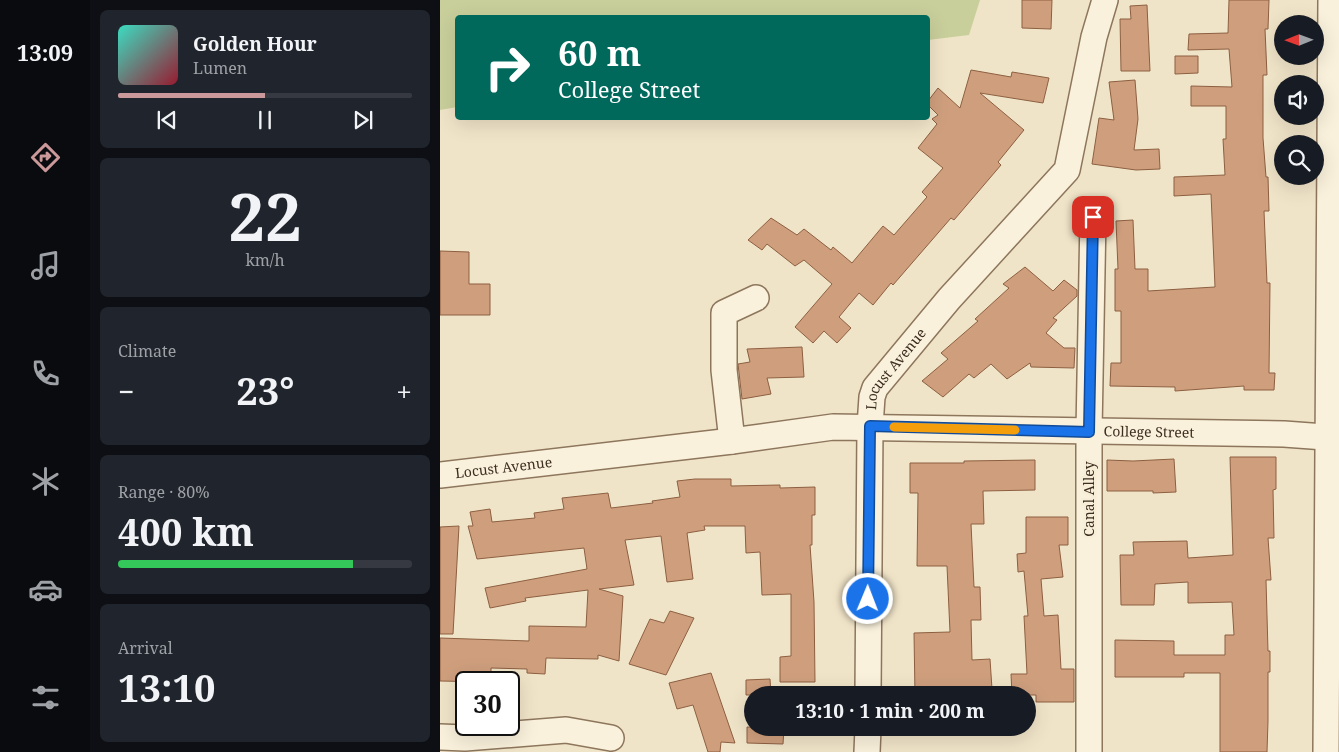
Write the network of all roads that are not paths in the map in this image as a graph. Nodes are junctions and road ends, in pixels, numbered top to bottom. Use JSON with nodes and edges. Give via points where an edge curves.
{"nodes":[{"id":1,"x":1105,"y":0,"type":"edge"},
{"id":2,"x":1332,"y":0,"type":"edge"},
{"id":3,"x":1335,"y":129,"type":"edge"},
{"id":4,"x":1093,"y":217,"type":"dead end"},
{"id":5,"x":756,"y":298,"type":"dead end"},
{"id":6,"x":870,"y":426,"type":"junction"},
{"id":7,"x":1089,"y":432,"type":"junction"},
{"id":8,"x":1334,"y":437,"type":"edge"},
{"id":9,"x":732,"y":441,"type":"junction"},
{"id":10,"x":440,"y":475,"type":"edge"},
{"id":11,"x":1333,"y":596,"type":"edge"},
{"id":12,"x":868,"y":686,"type":"edge"},
{"id":13,"x":868,"y":736,"type":"edge"},
{"id":14,"x":440,"y":737,"type":"edge"},
{"id":15,"x":611,"y":738,"type":"dead end"},
{"id":16,"x":868,"y":752,"type":"edge"},
{"id":17,"x":1089,"y":752,"type":"edge"},
{"id":18,"x":1326,"y":752,"type":"edge"}],
"edges":[{"from":1,"to":6,"type":"street","name":"Locust Avenue","via":[[1094,37],[1067,170],[949,299],[875,388]]},
{"from":2,"to":3,"type":"street"},
{"from":3,"to":8,"type":"street"},
{"from":4,"to":7,"type":"street","name":"Canal Alley"},
{"from":5,"to":9,"type":"street","via":[[724,313],[724,370]]},
{"from":6,"to":7,"type":"street","name":"College Street"},
{"from":6,"to":9,"type":"street","name":"Locust Avenue","via":[[834,427]]},
{"from":6,"to":12,"type":"street"},
{"from":7,"to":8,"type":"street","name":"College Street"},
{"from":7,"to":17,"type":"street","name":"Canal Alley"},
{"from":8,"to":11,"type":"street"},
{"from":9,"to":10,"type":"street","name":"Locust Avenue"},
{"from":11,"to":18,"type":"street"},
{"from":13,"to":16,"type":"street"},
{"from":14,"to":15,"type":"street","via":[[566,730]]}]}
